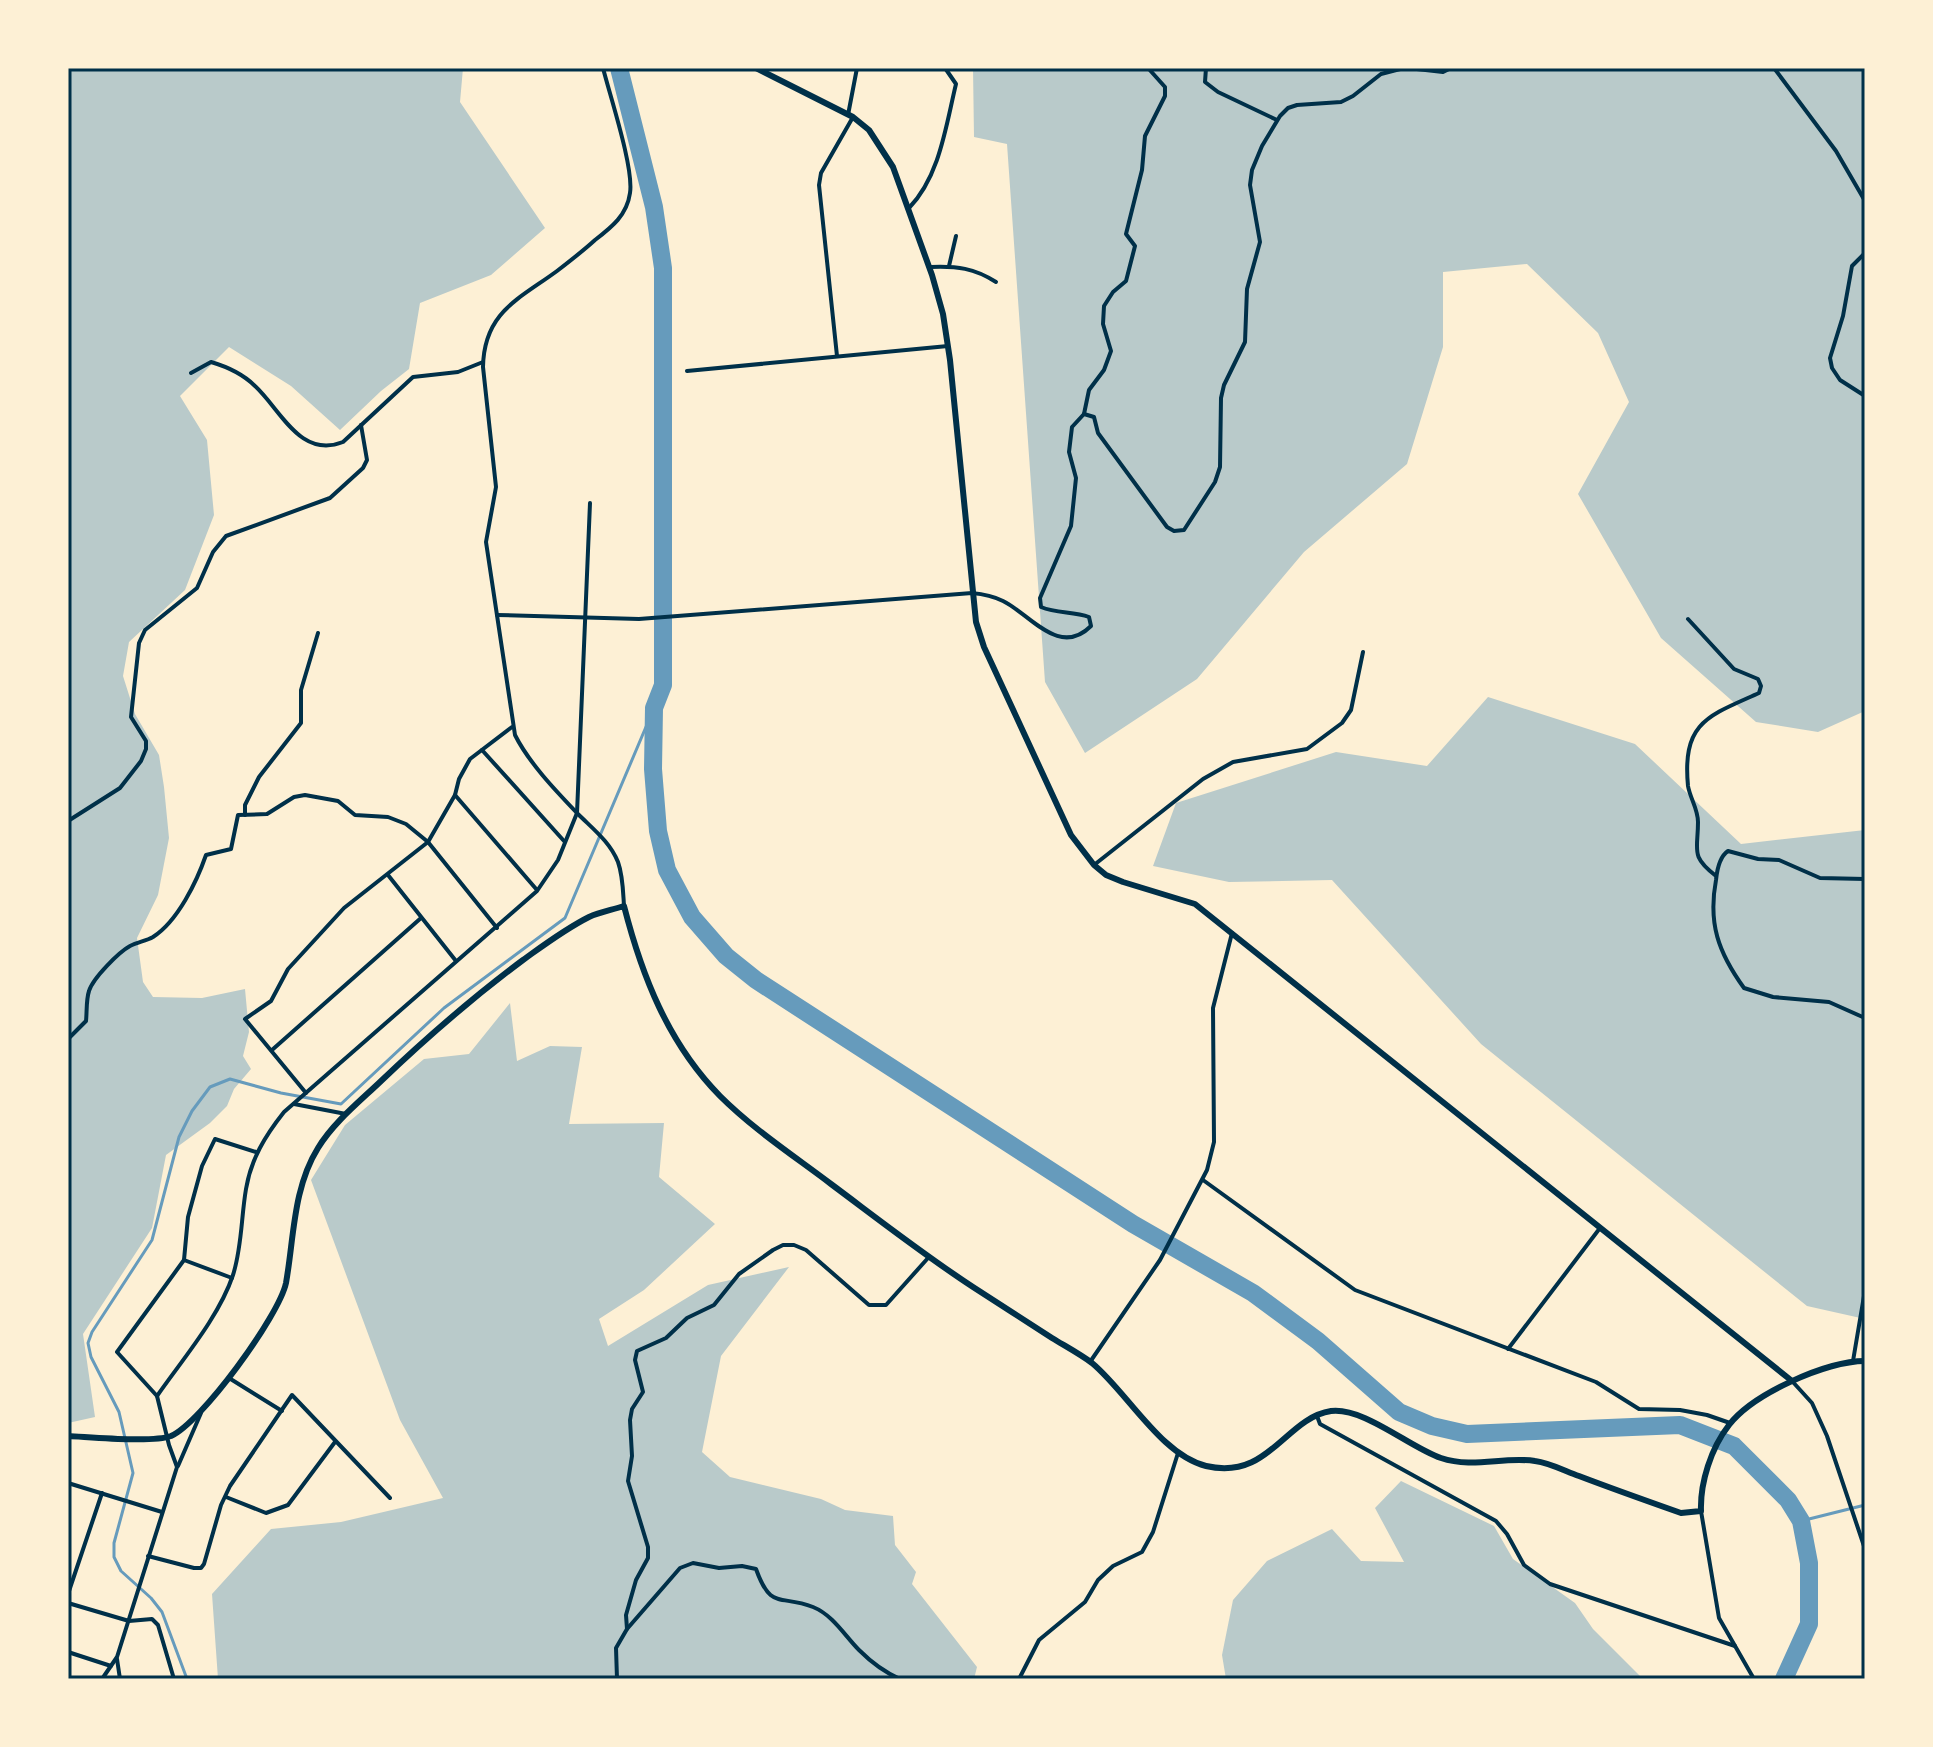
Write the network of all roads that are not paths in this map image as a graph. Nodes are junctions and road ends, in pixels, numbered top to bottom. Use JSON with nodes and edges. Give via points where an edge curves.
{"nodes":[{"id":1,"x":603,"y":68,"type":"edge"},
{"id":2,"x":756,"y":68,"type":"edge"},
{"id":3,"x":857,"y":68,"type":"edge"},
{"id":4,"x":945,"y":68,"type":"edge"},
{"id":5,"x":1148,"y":68,"type":"edge"},
{"id":6,"x":1206,"y":68,"type":"edge"},
{"id":7,"x":1406,"y":68,"type":"edge"},
{"id":8,"x":1451,"y":68,"type":"edge"},
{"id":9,"x":1774,"y":68,"type":"edge"},
{"id":10,"x":850,"y":116,"type":"junction"},
{"id":11,"x":1277,"y":120,"type":"junction"},
{"id":12,"x":1865,"y":201,"type":"edge"},
{"id":13,"x":908,"y":209,"type":"junction"},
{"id":14,"x":956,"y":236,"type":"dead end"},
{"id":15,"x":1865,"y":253,"type":"edge"},
{"id":16,"x":949,"y":266,"type":"junction"},
{"id":17,"x":928,"y":267,"type":"junction"},
{"id":18,"x":996,"y":282,"type":"dead end"},
{"id":19,"x":948,"y":346,"type":"junction"},
{"id":20,"x":837,"y":356,"type":"junction"},
{"id":21,"x":483,"y":362,"type":"junction"},
{"id":22,"x":687,"y":371,"type":"dead end"},
{"id":23,"x":191,"y":373,"type":"dead end"},
{"id":24,"x":1865,"y":396,"type":"edge"},
{"id":25,"x":1084,"y":414,"type":"junction"},
{"id":26,"x":361,"y":425,"type":"junction"},
{"id":27,"x":590,"y":503,"type":"dead end"},
{"id":28,"x":972,"y":593,"type":"junction"},
{"id":29,"x":497,"y":615,"type":"junction"},
{"id":30,"x":587,"y":618,"type":"junction"},
{"id":31,"x":1688,"y":619,"type":"dead end"},
{"id":32,"x":318,"y":633,"type":"dead end"},
{"id":33,"x":1363,"y":652,"type":"dead end"},
{"id":34,"x":512,"y":727,"type":"junction"},
{"id":35,"x":482,"y":750,"type":"junction"},
{"id":36,"x":455,"y":795,"type":"junction"},
{"id":37,"x":577,"y":813,"type":"junction"},
{"id":38,"x":245,"y":815,"type":"junction"},
{"id":39,"x":68,"y":821,"type":"edge"},
{"id":40,"x":564,"y":841,"type":"junction"},
{"id":41,"x":428,"y":842,"type":"junction"},
{"id":42,"x":1094,"y":865,"type":"junction"},
{"id":43,"x":388,"y":875,"type":"junction"},
{"id":44,"x":1716,"y":876,"type":"junction"},
{"id":45,"x":1865,"y":879,"type":"edge"},
{"id":46,"x":537,"y":891,"type":"junction"},
{"id":47,"x":624,"y":906,"type":"junction"},
{"id":48,"x":421,"y":918,"type":"junction"},
{"id":49,"x":497,"y":928,"type":"junction"},
{"id":50,"x":1232,"y":933,"type":"junction"},
{"id":51,"x":457,"y":961,"type":"junction"},
{"id":52,"x":1865,"y":1018,"type":"edge"},
{"id":53,"x":68,"y":1039,"type":"edge"},
{"id":54,"x":272,"y":1050,"type":"junction"},
{"id":55,"x":306,"y":1093,"type":"junction"},
{"id":56,"x":294,"y":1104,"type":"junction"},
{"id":57,"x":347,"y":1114,"type":"junction"},
{"id":58,"x":256,"y":1152,"type":"junction"},
{"id":59,"x":1203,"y":1180,"type":"junction"},
{"id":60,"x":1600,"y":1228,"type":"junction"},
{"id":61,"x":1865,"y":1230,"type":"edge"},
{"id":62,"x":1865,"y":1240,"type":"edge"},
{"id":63,"x":928,"y":1258,"type":"junction"},
{"id":64,"x":184,"y":1260,"type":"junction"},
{"id":65,"x":232,"y":1278,"type":"junction"},
{"id":66,"x":1865,"y":1290,"type":"edge"},
{"id":67,"x":1508,"y":1349,"type":"junction"},
{"id":68,"x":1853,"y":1361,"type":"junction"},
{"id":69,"x":1865,"y":1361,"type":"edge"},
{"id":70,"x":1090,"y":1362,"type":"junction"},
{"id":71,"x":229,"y":1378,"type":"junction"},
{"id":72,"x":1792,"y":1381,"type":"junction"},
{"id":73,"x":157,"y":1396,"type":"junction"},
{"id":74,"x":282,"y":1411,"type":"junction"},
{"id":75,"x":201,"y":1413,"type":"junction"},
{"id":76,"x":1317,"y":1416,"type":"junction"},
{"id":77,"x":1729,"y":1426,"type":"junction"},
{"id":78,"x":68,"y":1436,"type":"edge"},
{"id":79,"x":167,"y":1438,"type":"junction"},
{"id":80,"x":335,"y":1441,"type":"junction"},
{"id":81,"x":1178,"y":1451,"type":"junction"},
{"id":82,"x":177,"y":1467,"type":"junction"},
{"id":83,"x":68,"y":1483,"type":"edge"},
{"id":84,"x":102,"y":1493,"type":"junction"},
{"id":85,"x":226,"y":1497,"type":"junction"},
{"id":86,"x":390,"y":1498,"type":"dead end"},
{"id":87,"x":1701,"y":1511,"type":"junction"},
{"id":88,"x":162,"y":1512,"type":"junction"},
{"id":89,"x":1865,"y":1549,"type":"edge"},
{"id":90,"x":148,"y":1556,"type":"junction"},
{"id":91,"x":68,"y":1594,"type":"edge"},
{"id":92,"x":68,"y":1603,"type":"edge"},
{"id":93,"x":129,"y":1621,"type":"junction"},
{"id":94,"x":627,"y":1629,"type":"junction"},
{"id":95,"x":1735,"y":1646,"type":"junction"},
{"id":96,"x":68,"y":1652,"type":"edge"},
{"id":97,"x":117,"y":1657,"type":"junction"},
{"id":98,"x":111,"y":1666,"type":"junction"},
{"id":99,"x":102,"y":1679,"type":"edge"},
{"id":100,"x":120,"y":1679,"type":"edge"},
{"id":101,"x":174,"y":1679,"type":"edge"},
{"id":102,"x":617,"y":1679,"type":"edge"},
{"id":103,"x":900,"y":1679,"type":"edge"},
{"id":104,"x":1019,"y":1679,"type":"edge"},
{"id":105,"x":1754,"y":1679,"type":"edge"}],
"edges":[{"from":1,"to":21,"type":"street","via":[[631,177],[628,205],[607,231],[499,315]]},
{"from":2,"to":10,"type":"main road"},
{"from":3,"to":10,"type":"street"},
{"from":4,"to":13,"type":"street","via":[[956,84],[939,154]]},
{"from":5,"to":25,"type":"street","via":[[1165,87],[1165,96],[1145,136],[1126,234],[1135,246],[1126,281],[1104,306],[1111,351],[1089,390]]},
{"from":6,"to":11,"type":"street","via":[[1205,82],[1218,92]]},
{"from":7,"to":8,"type":"street"},
{"from":7,"to":11,"type":"street","via":[[1381,74],[1341,102],[1297,105]]},
{"from":9,"to":12,"type":"street","via":[[1836,151]]},
{"from":10,"to":13,"type":"main road","via":[[882,148]]},
{"from":10,"to":20,"type":"street","via":[[819,185]]},
{"from":11,"to":25,"type":"street","via":[[1252,170],[1260,242],[1247,289],[1245,342],[1221,398],[1220,467],[1184,530],[1167,527],[1098,433],[1094,417]]},
{"from":13,"to":17,"type":"main road"},
{"from":14,"to":16,"type":"street"},
{"from":15,"to":24,"type":"street","via":[[1852,266],[1830,358],[1840,380]]},
{"from":16,"to":17,"type":"street"},
{"from":16,"to":18,"type":"street"},
{"from":17,"to":19,"type":"main road"},
{"from":19,"to":20,"type":"street"},
{"from":19,"to":28,"type":"main road"},
{"from":20,"to":22,"type":"street"},
{"from":21,"to":26,"type":"street","via":[[458,372],[413,377]]},
{"from":21,"to":29,"type":"street","via":[[496,487],[486,542]]},
{"from":23,"to":26,"type":"street","via":[[211,362],[235,371],[255,385],[300,438],[324,446],[343,442]]},
{"from":25,"to":28,"type":"street","via":[[1072,427],[1069,452],[1076,478],[1071,526],[1040,598],[1041,607],[1074,611],[1089,617],[1091,626],[1081,636],[1065,637],[1035,627],[1006,602]]},
{"from":26,"to":39,"type":"street","via":[[367,460],[363,468],[330,498],[226,536],[197,588],[145,630],[131,717],[146,749],[120,788]]},
{"from":27,"to":30,"type":"street"},
{"from":28,"to":30,"type":"street","via":[[675,618]]},
{"from":28,"to":42,"type":"main road","via":[[984,647],[1071,835]]},
{"from":29,"to":30,"type":"street"},
{"from":29,"to":34,"type":"street"},
{"from":30,"to":37,"type":"street"},
{"from":31,"to":44,"type":"street","via":[[1734,669],[1758,679],[1761,686],[1759,693],[1709,716],[1688,745],[1688,789],[1698,821],[1695,850]]},
{"from":32,"to":38,"type":"street","via":[[301,690],[301,723],[259,777]]},
{"from":33,"to":42,"type":"street","via":[[1351,710],[1342,723],[1307,749],[1233,762],[1203,779]]},
{"from":34,"to":35,"type":"street"},
{"from":34,"to":37,"type":"street","via":[[526,753]]},
{"from":35,"to":36,"type":"street","via":[[470,759]]},
{"from":35,"to":40,"type":"street"},
{"from":36,"to":41,"type":"street"},
{"from":36,"to":46,"type":"street"},
{"from":37,"to":40,"type":"street"},
{"from":37,"to":47,"type":"street","via":[[617,860]]},
{"from":38,"to":41,"type":"street","via":[[267,814],[305,795],[338,801],[355,815],[388,817]]},
{"from":38,"to":53,"type":"street","via":[[238,815],[231,849],[206,855],[200,875],[168,923],[116,956],[89,989],[86,1021]]},
{"from":40,"to":46,"type":"street"},
{"from":41,"to":43,"type":"street"},
{"from":41,"to":49,"type":"street"},
{"from":42,"to":50,"type":"main road","via":[[1123,882],[1195,904]]},
{"from":43,"to":48,"type":"street"},
{"from":43,"to":54,"type":"street","via":[[344,908],[288,969],[271,1001],[245,1019]]},
{"from":44,"to":45,"type":"street","via":[[1728,851],[1779,860],[1820,878]]},
{"from":44,"to":52,"type":"street","via":[[1713,927],[1744,988],[1773,997],[1829,1002]]},
{"from":46,"to":49,"type":"street"},
{"from":47,"to":57,"type":"main road","via":[[591,916],[556,936],[480,992]]},
{"from":47,"to":63,"type":"main road","via":[[656,1003],[720,1096]]},
{"from":48,"to":51,"type":"street"},
{"from":48,"to":54,"type":"street"},
{"from":49,"to":51,"type":"street"},
{"from":50,"to":59,"type":"street","via":[[1213,1008],[1214,1142]]},
{"from":50,"to":60,"type":"main road"},
{"from":51,"to":55,"type":"street"},
{"from":54,"to":55,"type":"street"},
{"from":55,"to":56,"type":"street"},
{"from":56,"to":57,"type":"street"},
{"from":56,"to":58,"type":"street"},
{"from":57,"to":71,"type":"main road","via":[[307,1169],[285,1287]]},
{"from":58,"to":64,"type":"street","via":[[215,1139],[188,1217]]},
{"from":58,"to":65,"type":"street"},
{"from":59,"to":67,"type":"street","via":[[1355,1290]]},
{"from":59,"to":70,"type":"street","via":[[1160,1260]]},
{"from":60,"to":67,"type":"street"},
{"from":60,"to":72,"type":"main road"},
{"from":61,"to":62,"type":"street"},
{"from":63,"to":70,"type":"main road"},
{"from":63,"to":94,"type":"street","via":[[886,1305],[878,1307],[869,1305],[806,1250],[783,1245],[739,1274],[714,1305],[637,1351],[643,1392],[630,1420],[628,1481],[648,1558],[636,1580]]},
{"from":64,"to":65,"type":"street"},
{"from":64,"to":73,"type":"street","via":[[117,1352]]},
{"from":65,"to":73,"type":"street"},
{"from":66,"to":68,"type":"street"},
{"from":67,"to":77,"type":"street","via":[[1596,1382],[1639,1409],[1707,1415]]},
{"from":68,"to":69,"type":"main road"},
{"from":68,"to":72,"type":"main road"},
{"from":70,"to":81,"type":"main road"},
{"from":71,"to":74,"type":"street"},
{"from":71,"to":75,"type":"main road"},
{"from":72,"to":77,"type":"main road"},
{"from":72,"to":89,"type":"street","via":[[1812,1403],[1827,1436]]},
{"from":73,"to":79,"type":"street"},
{"from":74,"to":80,"type":"street","via":[[292,1395]]},
{"from":74,"to":85,"type":"street"},
{"from":75,"to":79,"type":"main road"},
{"from":75,"to":82,"type":"street"},
{"from":76,"to":81,"type":"main road","via":[[1245,1465],[1210,1467]]},
{"from":76,"to":87,"type":"main road","via":[[1332,1411],[1356,1415],[1443,1459],[1482,1464],[1536,1461],[1681,1513]]},
{"from":76,"to":95,"type":"street","via":[[1320,1424],[1496,1521],[1524,1565],[1550,1584]]},
{"from":77,"to":87,"type":"main road","via":[[1700,1489]]},
{"from":78,"to":79,"type":"main road"},
{"from":79,"to":82,"type":"street"},
{"from":80,"to":85,"type":"street","via":[[288,1505],[266,1513]]},
{"from":80,"to":86,"type":"street"},
{"from":81,"to":104,"type":"street","via":[[1142,1552],[1113,1566],[1085,1602],[1039,1640]]},
{"from":82,"to":88,"type":"street"},
{"from":83,"to":84,"type":"street"},
{"from":84,"to":88,"type":"street"},
{"from":84,"to":91,"type":"street"},
{"from":85,"to":90,"type":"street","via":[[201,1568]]},
{"from":87,"to":95,"type":"street","via":[[1719,1618]]},
{"from":88,"to":90,"type":"street"},
{"from":90,"to":93,"type":"street"},
{"from":92,"to":93,"type":"street"},
{"from":93,"to":97,"type":"street"},
{"from":93,"to":101,"type":"street","via":[[152,1619],[158,1625]]},
{"from":94,"to":102,"type":"street","via":[[616,1648]]},
{"from":94,"to":103,"type":"street","via":[[680,1568],[693,1563],[742,1566],[756,1569],[773,1598],[815,1607],[881,1670]]},
{"from":95,"to":105,"type":"street"},
{"from":96,"to":98,"type":"street"},
{"from":97,"to":98,"type":"street"},
{"from":97,"to":100,"type":"street"},
{"from":98,"to":99,"type":"street"}]}
